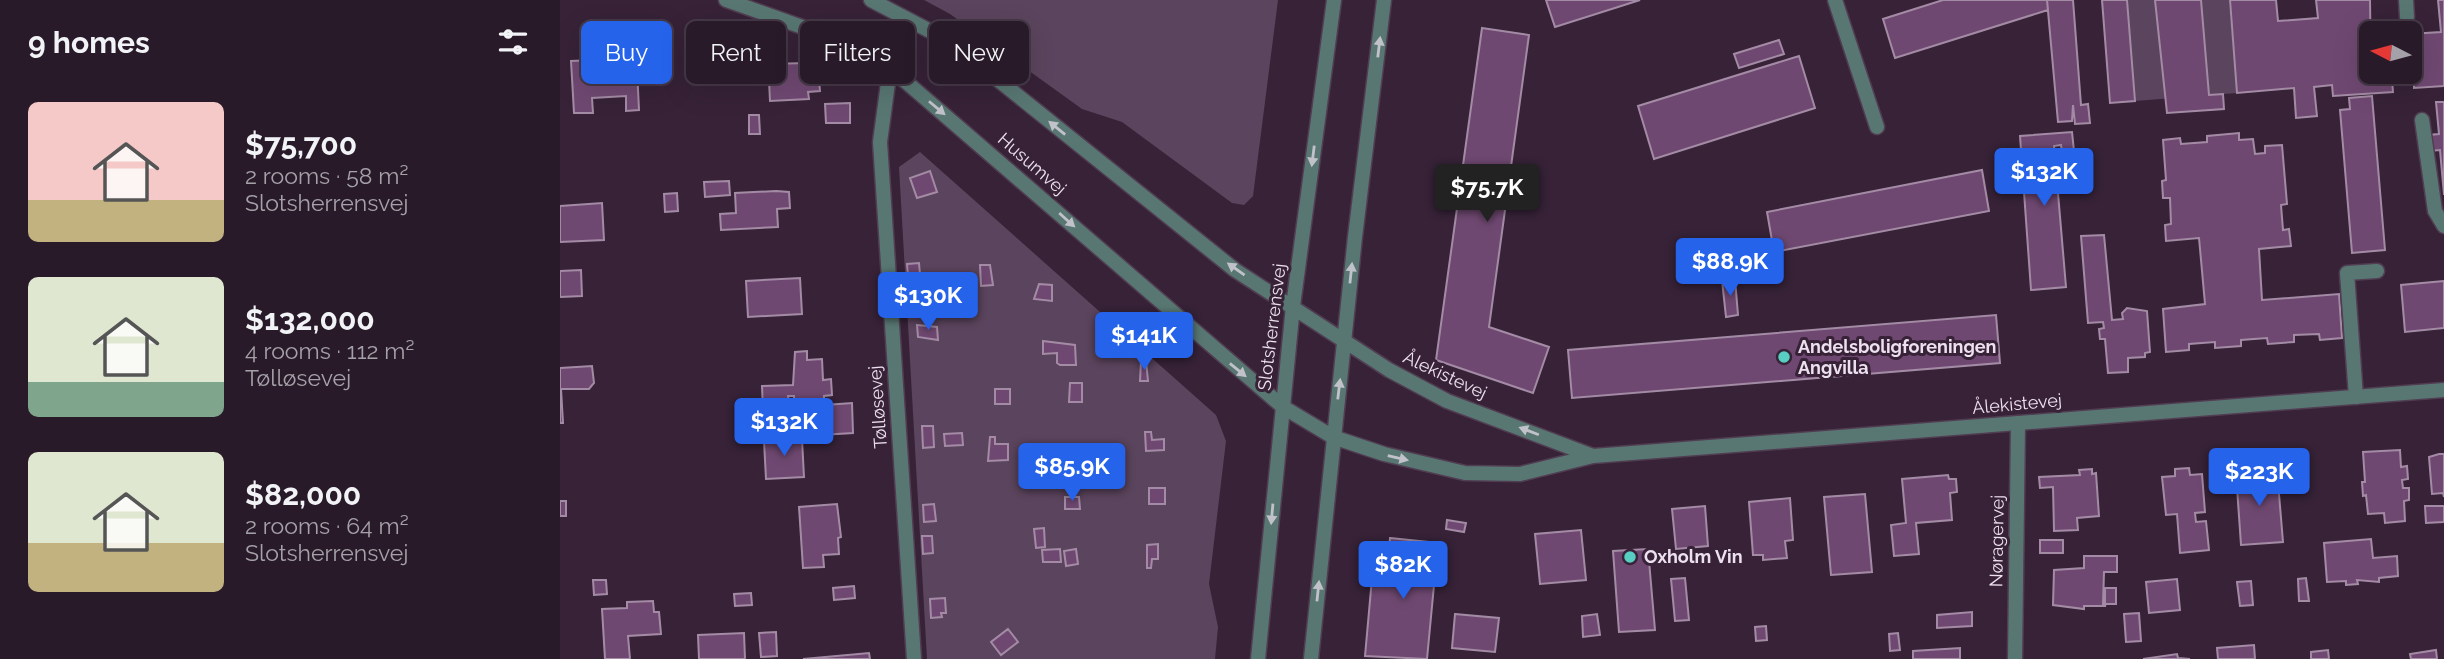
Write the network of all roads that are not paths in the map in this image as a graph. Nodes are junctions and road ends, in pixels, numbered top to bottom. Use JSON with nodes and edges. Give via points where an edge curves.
{"nodes":[{"id":1,"x":726,"y":0,"type":"edge"},
{"id":2,"x":871,"y":0,"type":"edge"},
{"id":3,"x":1334,"y":0,"type":"edge"},
{"id":4,"x":1384,"y":0,"type":"edge"},
{"id":5,"x":1835,"y":0,"type":"edge"},
{"id":6,"x":2406,"y":0,"type":"edge"},
{"id":7,"x":2407,"y":16,"type":"dead end"},
{"id":8,"x":800,"y":26,"type":"edge"},
{"id":9,"x":888,"y":84,"type":"edge"},
{"id":10,"x":909,"y":84,"type":"edge"},
{"id":11,"x":2422,"y":120,"type":"dead end"},
{"id":12,"x":1877,"y":127,"type":"dead end"},
{"id":13,"x":2444,"y":226,"type":"edge"},
{"id":14,"x":2377,"y":271,"type":"dead end"},
{"id":15,"x":1293,"y":306,"type":"junction"},
{"id":16,"x":1344,"y":341,"type":"junction"},
{"id":17,"x":2444,"y":390,"type":"edge"},
{"id":18,"x":2356,"y":397,"type":"junction"},
{"id":19,"x":1283,"y":407,"type":"junction"},
{"id":20,"x":2018,"y":423,"type":"junction"},
{"id":21,"x":1333,"y":437,"type":"junction"},
{"id":22,"x":1593,"y":456,"type":"junction"},
{"id":23,"x":914,"y":659,"type":"edge"},
{"id":24,"x":1258,"y":659,"type":"edge"},
{"id":25,"x":1311,"y":659,"type":"edge"},
{"id":26,"x":2015,"y":659,"type":"edge"}],
"edges":[{"from":1,"to":8,"type":"street","name":"Husumvej"},
{"from":15,"to":2,"type":"street","one_way":true,"via":[[1235,270],[951,43]]},
{"from":3,"to":15,"type":"street","name":"Slotsherrensvej","one_way":true},
{"from":16,"to":4,"type":"street","one_way":true},
{"from":5,"to":12,"type":"street"},
{"from":6,"to":7,"type":"street"},
{"from":9,"to":23,"type":"street","name":"Tølløsevej","via":[[880,142]]},
{"from":10,"to":19,"type":"street","name":"Husumvej","one_way":true},
{"from":11,"to":13,"type":"street","via":[[2435,211]]},
{"from":14,"to":18,"type":"street","via":[[2347,274]]},
{"from":15,"to":16,"type":"street","name":"Ålekistevej"},
{"from":15,"to":19,"type":"street","name":"Slotsherrensvej"},
{"from":21,"to":16,"type":"street","one_way":true},
{"from":22,"to":16,"type":"street","name":"Ålekistevej","one_way":true,"via":[[1447,401]]},
{"from":17,"to":18,"type":"street","name":"Ålekistevej"},
{"from":18,"to":20,"type":"street","name":"Ålekistevej"},
{"from":19,"to":21,"type":"street","name":"Ålekistevej"},
{"from":19,"to":24,"type":"street","name":"Slotsherrensvej","one_way":true},
{"from":20,"to":22,"type":"street","name":"Ålekistevej"},
{"from":20,"to":26,"type":"street","name":"Nøragervej"},
{"from":21,"to":22,"type":"street","name":"Ålekistevej","one_way":true,"via":[[1465,473],[1520,474]]},
{"from":25,"to":21,"type":"street","one_way":true}]}
